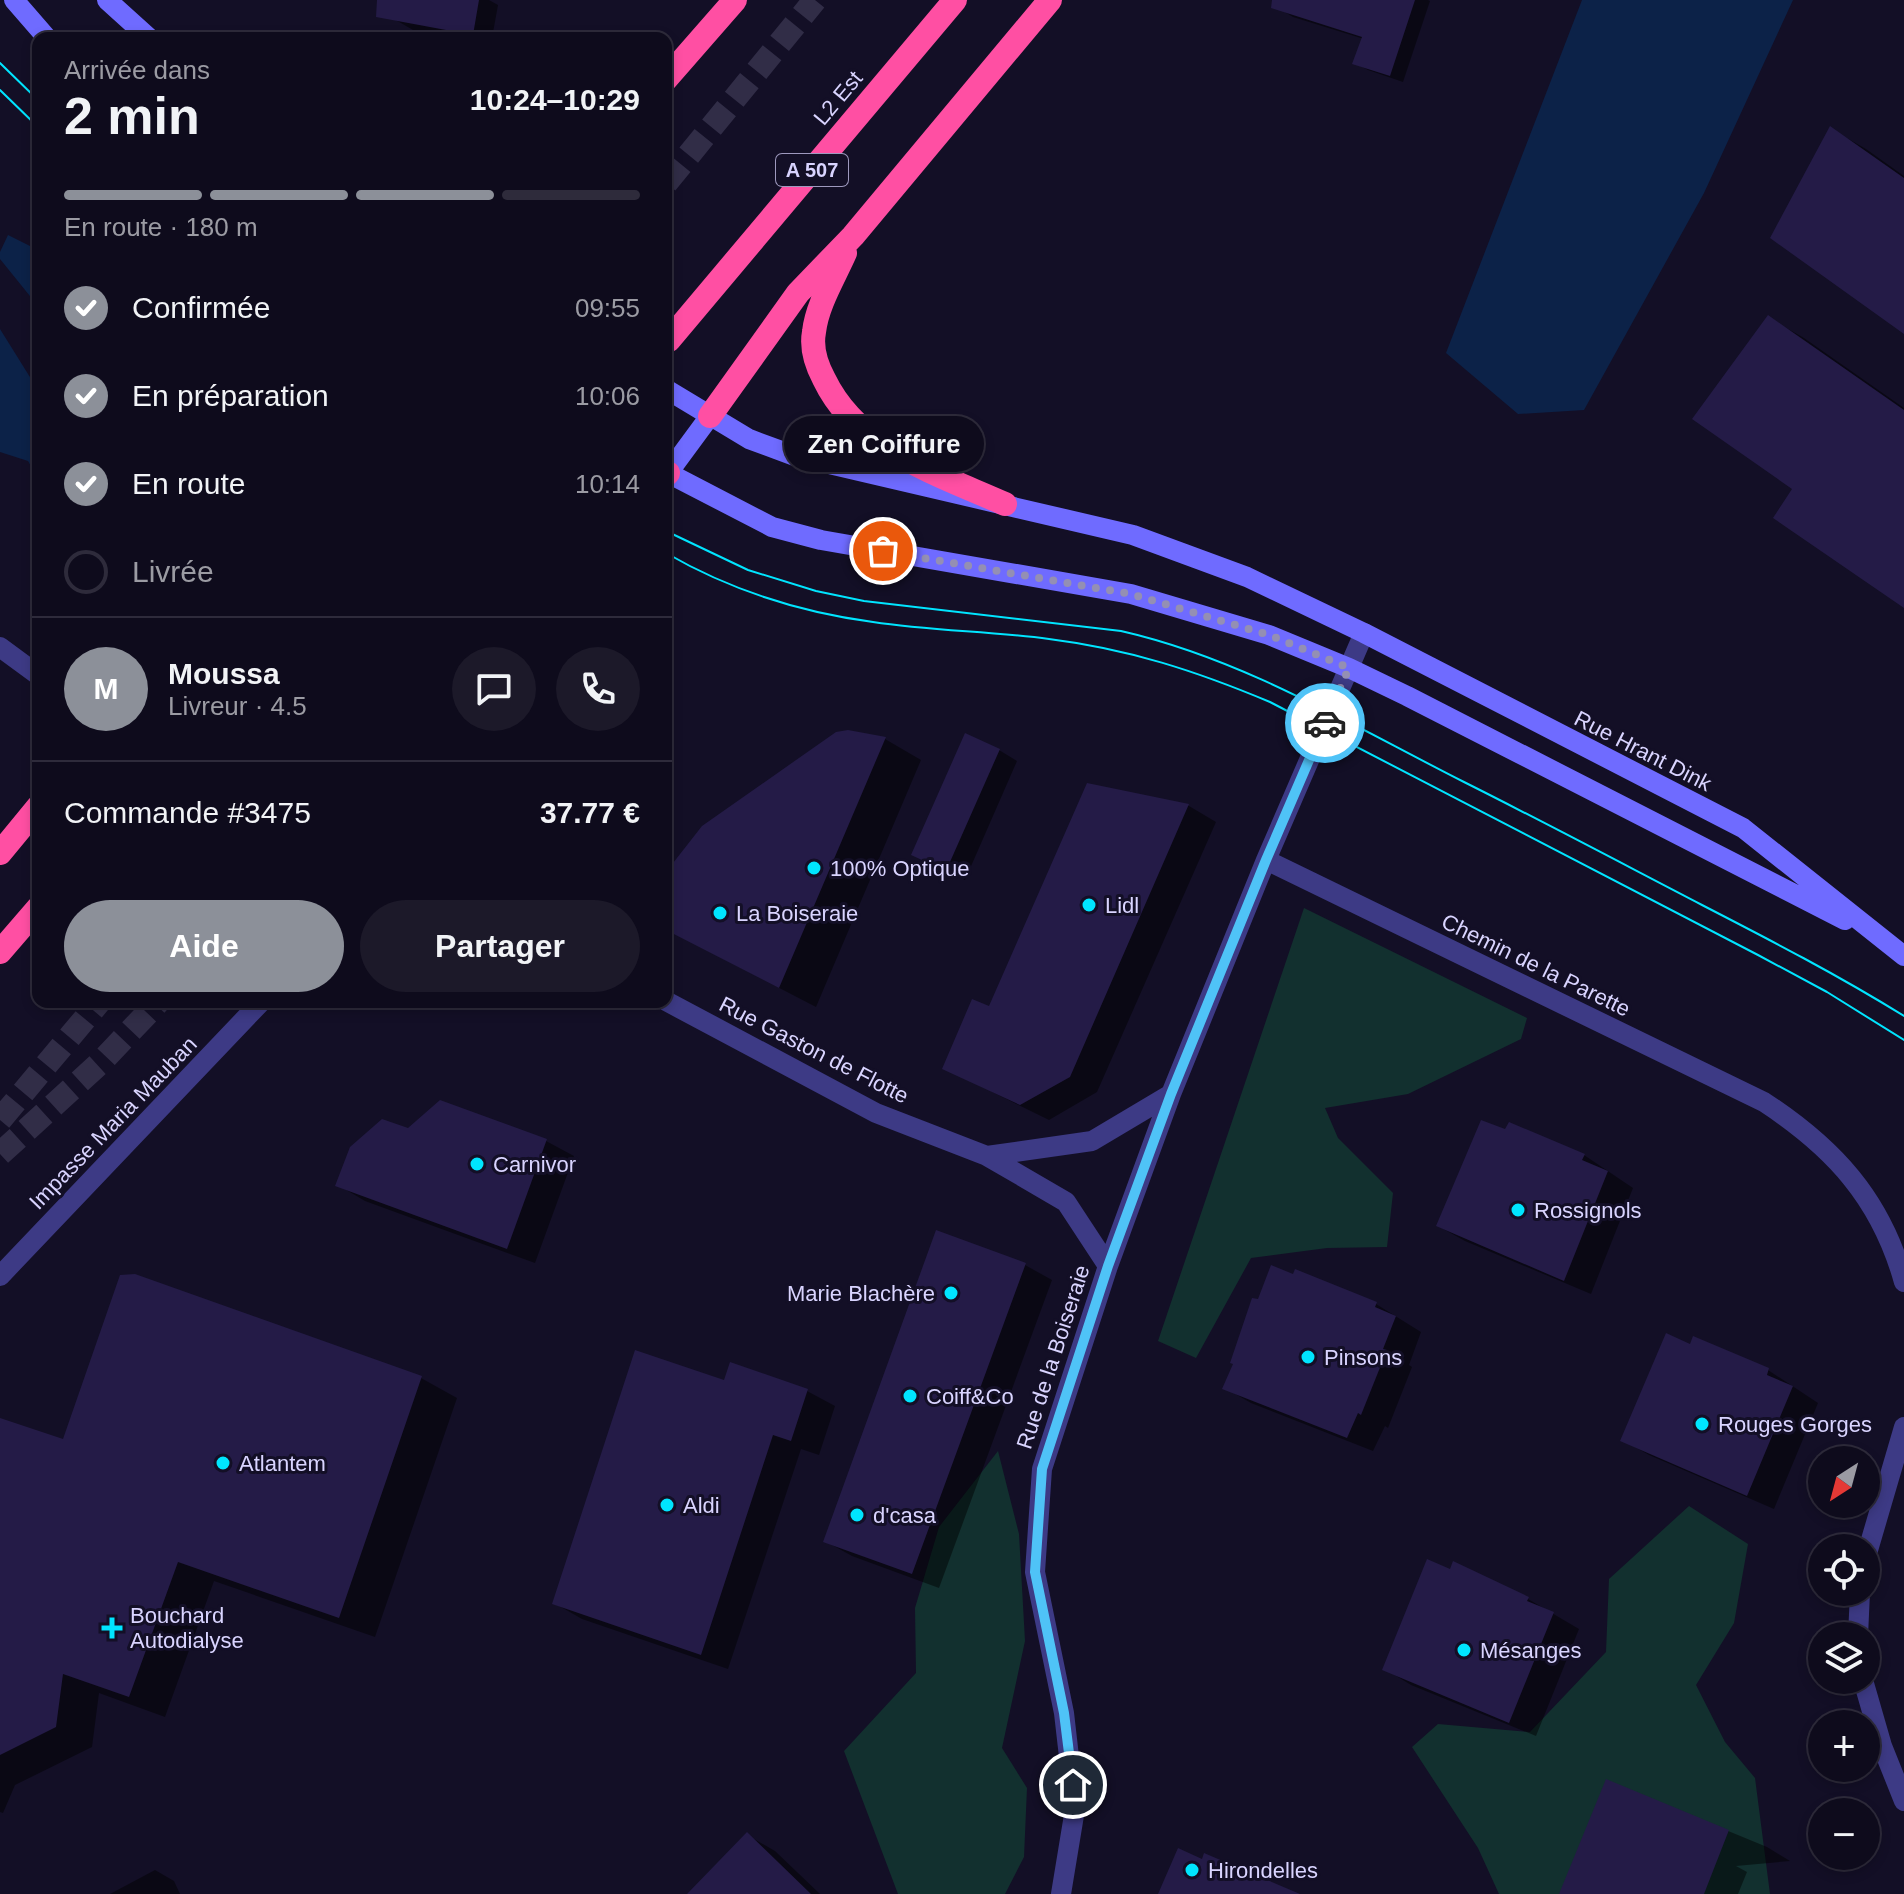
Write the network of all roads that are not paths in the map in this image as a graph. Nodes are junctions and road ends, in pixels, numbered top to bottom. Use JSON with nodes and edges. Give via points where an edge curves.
{"nodes":[{"id":1,"x":14,"y":0,"type":"edge"},
{"id":2,"x":107,"y":0,"type":"edge"},
{"id":3,"x":735,"y":0,"type":"edge"},
{"id":4,"x":955,"y":0,"type":"edge"},
{"id":5,"x":1050,"y":0,"type":"edge"},
{"id":6,"x":42,"y":32,"type":"edge"},
{"id":7,"x":142,"y":32,"type":"edge"},
{"id":8,"x":672,"y":72,"type":"edge"},
{"id":9,"x":853,"y":236,"type":"junction"},
{"id":10,"x":672,"y":336,"type":"edge"},
{"id":11,"x":672,"y":393,"type":"edge"},
{"id":12,"x":710,"y":416,"type":"junction"},
{"id":13,"x":672,"y":467,"type":"edge"},
{"id":14,"x":672,"y":477,"type":"edge"},
{"id":15,"x":1005,"y":504,"type":"junction"},
{"id":16,"x":1364,"y":633,"type":"junction"},
{"id":17,"x":0,"y":647,"type":"edge"},
{"id":18,"x":1349,"y":668,"type":"junction"},
{"id":19,"x":32,"y":671,"type":"edge"},
{"id":20,"x":32,"y":814,"type":"edge"},
{"id":21,"x":0,"y":853,"type":"edge"},
{"id":22,"x":1266,"y":860,"type":"junction"},
{"id":23,"x":32,"y":915,"type":"edge"},
{"id":24,"x":1882,"y":938,"type":"junction"},
{"id":25,"x":0,"y":952,"type":"edge"},
{"id":26,"x":1904,"y":956,"type":"edge"},
{"id":27,"x":672,"y":1004,"type":"edge"},
{"id":28,"x":255,"y":1008,"type":"edge"},
{"id":29,"x":1171,"y":1094,"type":"junction"},
{"id":30,"x":987,"y":1156,"type":"junction"},
{"id":31,"x":1108,"y":1266,"type":"junction"},
{"id":32,"x":0,"y":1276,"type":"edge"},
{"id":33,"x":1904,"y":1282,"type":"edge"},
{"id":34,"x":1904,"y":1427,"type":"edge"},
{"id":35,"x":1873,"y":1534,"type":"edge"},
{"id":36,"x":1867,"y":1694,"type":"edge"},
{"id":37,"x":1904,"y":1801,"type":"edge"},
{"id":38,"x":1061,"y":1894,"type":"edge"}],
"edges":[{"from":1,"to":6,"type":"street"},
{"from":2,"to":7,"type":"street"},
{"from":3,"to":8,"type":"highway"},
{"from":4,"to":10,"type":"highway","name":"L2 Est","number":"A 507"},
{"from":5,"to":9,"type":"highway"},
{"from":9,"to":12,"type":"highway","via":[[798,293]]},
{"from":9,"to":15,"type":"highway","via":[[813,333],[816,364],[835,402],[851,421],[903,459]]},
{"from":11,"to":12,"type":"street"},
{"from":12,"to":13,"type":"street"},
{"from":12,"to":15,"type":"street","via":[[749,439],[795,456]]},
{"from":14,"to":18,"type":"street","via":[[772,527],[1131,594],[1269,635]]},
{"from":15,"to":16,"type":"street","via":[[1133,535],[1247,577]]},
{"from":16,"to":18,"type":"street"},
{"from":16,"to":24,"type":"street","name":"Rue Hrant Dink","via":[[1743,828]]},
{"from":17,"to":19,"type":"street"},
{"from":18,"to":22,"type":"street"},
{"from":18,"to":24,"type":"street","name":"Rue Hrant Dink"},
{"from":20,"to":21,"type":"highway"},
{"from":22,"to":29,"type":"street","name":"Rue de la Boiseraie"},
{"from":22,"to":33,"type":"street","name":"Chemin de la Parette","via":[[1764,1102],[1799,1124],[1830,1152],[1881,1219]]},
{"from":23,"to":25,"type":"highway"},
{"from":24,"to":26,"type":"street","name":"Rue Hrant Dink"},
{"from":27,"to":30,"type":"street","name":"Rue Gaston de Flotte","via":[[876,1113]]},
{"from":28,"to":32,"type":"street","name":"Impasse Maria Mauban"},
{"from":29,"to":30,"type":"street","name":"Rue Gaston de Flotte","via":[[1092,1141]]},
{"from":29,"to":31,"type":"street","name":"Rue de la Boiseraie"},
{"from":30,"to":31,"type":"street","name":"Rue Gaston de Flotte","via":[[1066,1202]]},
{"from":31,"to":38,"type":"street","name":"Rue de la Boiseraie","via":[[1042,1469],[1035,1572],[1064,1713],[1075,1809]]},
{"from":34,"to":35,"type":"street"},
{"from":36,"to":37,"type":"street"}]}
